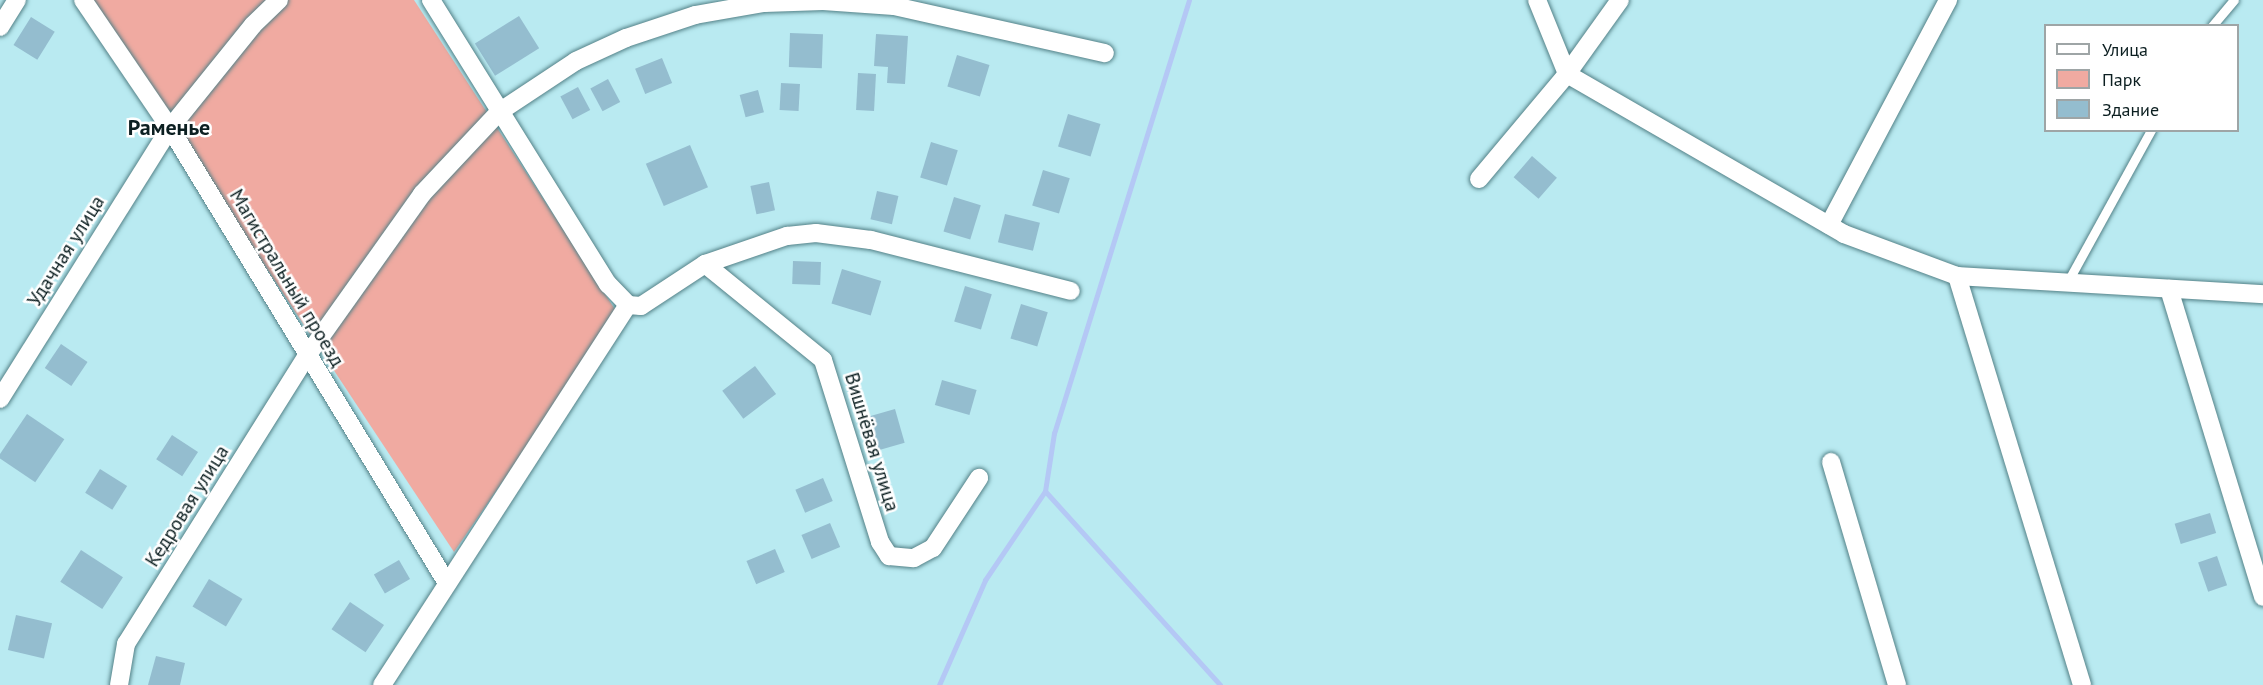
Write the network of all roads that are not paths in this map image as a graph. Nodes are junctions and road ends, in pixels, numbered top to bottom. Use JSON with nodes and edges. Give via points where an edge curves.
{"nodes":[{"id":1,"x":17,"y":0,"type":"edge"},
{"id":2,"x":83,"y":0,"type":"edge"},
{"id":3,"x":279,"y":0,"type":"edge"},
{"id":4,"x":431,"y":0,"type":"edge"},
{"id":5,"x":1537,"y":0,"type":"edge"},
{"id":6,"x":1620,"y":0,"type":"edge"},
{"id":7,"x":1948,"y":0,"type":"edge"},
{"id":8,"x":2234,"y":0,"type":"edge"},
{"id":9,"x":2214,"y":24,"type":"edge"},
{"id":10,"x":0,"y":27,"type":"edge"},
{"id":11,"x":1105,"y":53,"type":"dead end"},
{"id":12,"x":1567,"y":74,"type":"junction"},
{"id":13,"x":499,"y":112,"type":"junction"},
{"id":14,"x":170,"y":128,"type":"junction"},
{"id":15,"x":2150,"y":132,"type":"edge"},
{"id":16,"x":1479,"y":178,"type":"dead end"},
{"id":17,"x":1829,"y":225,"type":"junction"},
{"id":18,"x":705,"y":264,"type":"junction"},
{"id":19,"x":1957,"y":276,"type":"junction"},
{"id":20,"x":2067,"y":283,"type":"junction"},
{"id":21,"x":2169,"y":290,"type":"junction"},
{"id":22,"x":1071,"y":291,"type":"dead end"},
{"id":23,"x":2263,"y":294,"type":"edge"},
{"id":24,"x":628,"y":305,"type":"junction"},
{"id":25,"x":307,"y":356,"type":"junction"},
{"id":26,"x":0,"y":399,"type":"edge"},
{"id":27,"x":1831,"y":462,"type":"dead end"},
{"id":28,"x":979,"y":478,"type":"dead end"},
{"id":29,"x":447,"y":583,"type":"junction"},
{"id":30,"x":2263,"y":597,"type":"edge"},
{"id":31,"x":119,"y":685,"type":"edge"},
{"id":32,"x":382,"y":685,"type":"edge"},
{"id":33,"x":1897,"y":685,"type":"edge"},
{"id":34,"x":2082,"y":685,"type":"edge"}],
"edges":[{"from":1,"to":10,"type":"street"},
{"from":2,"to":14,"type":"street","name":"Магистральный проезд"},
{"from":3,"to":14,"type":"street","name":"Удачная улица","via":[[253,25]]},
{"from":4,"to":13,"type":"street"},
{"from":5,"to":12,"type":"street"},
{"from":6,"to":12,"type":"street"},
{"from":7,"to":17,"type":"street"},
{"from":8,"to":9,"type":"lane"},
{"from":11,"to":13,"type":"street","via":[[894,6],[823,1],[764,3],[695,15],[626,38],[576,61]]},
{"from":12,"to":16,"type":"street"},
{"from":12,"to":17,"type":"street"},
{"from":13,"to":24,"type":"street","via":[[608,284]]},
{"from":13,"to":25,"type":"street","name":"Кедровая улица","via":[[422,194]]},
{"from":14,"to":25,"type":"street","name":"Магистральный проезд"},
{"from":14,"to":26,"type":"street","name":"Удачная улица"},
{"from":15,"to":20,"type":"lane"},
{"from":17,"to":19,"type":"street"},
{"from":18,"to":22,"type":"street","via":[[787,236],[837,233]]},
{"from":18,"to":24,"type":"street","via":[[641,306]]},
{"from":18,"to":28,"type":"street","name":"Вишнёвая улица","via":[[823,360],[880,542],[888,555],[914,558],[933,548]]},
{"from":19,"to":20,"type":"street"},
{"from":19,"to":34,"type":"street"},
{"from":20,"to":21,"type":"street"},
{"from":21,"to":23,"type":"street"},
{"from":21,"to":30,"type":"street"},
{"from":24,"to":29,"type":"street"},
{"from":25,"to":29,"type":"street","name":"Магистральный проезд"},
{"from":25,"to":31,"type":"street","name":"Кедровая улица","via":[[126,644]]},
{"from":27,"to":33,"type":"street"},
{"from":29,"to":32,"type":"street"}]}
